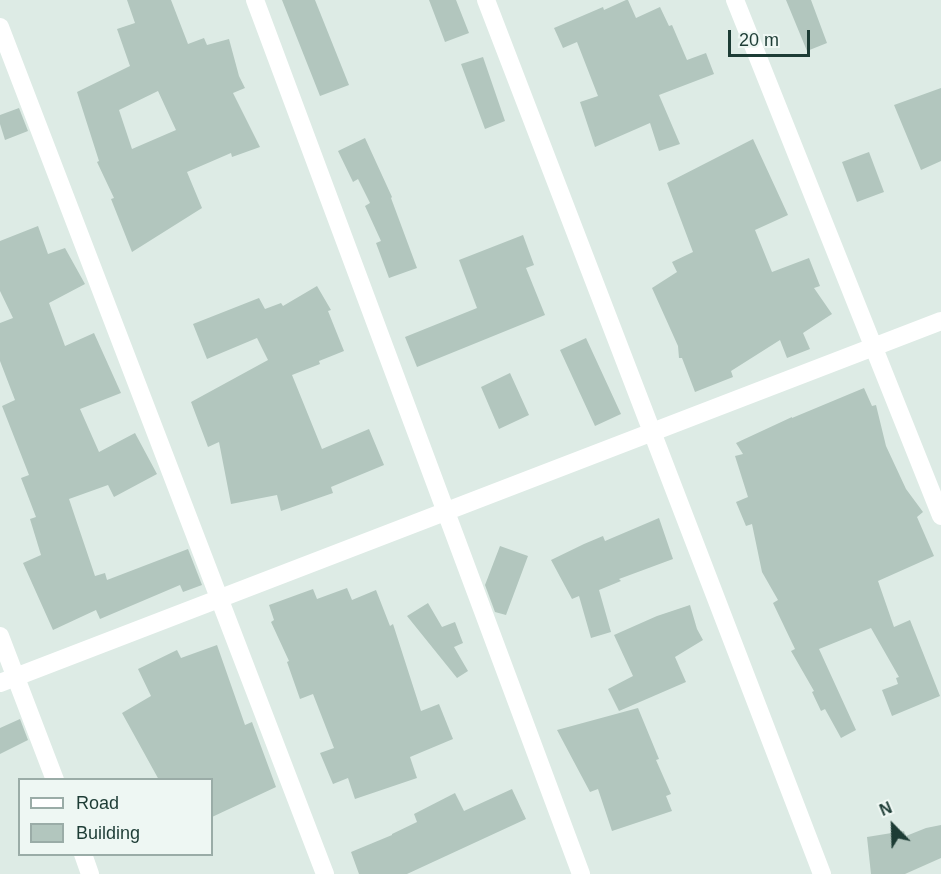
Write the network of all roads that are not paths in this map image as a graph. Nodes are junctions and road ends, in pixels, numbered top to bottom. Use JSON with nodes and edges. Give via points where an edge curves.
{"nodes":[{"id":1,"x":255,"y":0,"type":"edge"},
{"id":2,"x":486,"y":0,"type":"edge"},
{"id":3,"x":735,"y":0,"type":"edge"},
{"id":4,"x":0,"y":27,"type":"edge"},
{"id":5,"x":941,"y":321,"type":"edge"},
{"id":6,"x":873,"y":347,"type":"junction"},
{"id":7,"x":652,"y":432,"type":"junction"},
{"id":8,"x":445,"y":511,"type":"junction"},
{"id":9,"x":941,"y":516,"type":"edge"},
{"id":10,"x":219,"y":598,"type":"junction"},
{"id":11,"x":0,"y":636,"type":"edge"},
{"id":12,"x":8,"y":680,"type":"edge"},
{"id":13,"x":54,"y":778,"type":"edge"},
{"id":14,"x":83,"y":856,"type":"edge"},
{"id":15,"x":90,"y":874,"type":"edge"},
{"id":16,"x":325,"y":874,"type":"edge"},
{"id":17,"x":580,"y":874,"type":"edge"},
{"id":18,"x":822,"y":874,"type":"edge"}],
"edges":[{"from":1,"to":8,"type":"street"},
{"from":2,"to":7,"type":"street"},
{"from":3,"to":6,"type":"street"},
{"from":4,"to":10,"type":"street"},
{"from":5,"to":6,"type":"street"},
{"from":6,"to":7,"type":"street"},
{"from":6,"to":9,"type":"street"},
{"from":7,"to":8,"type":"street"},
{"from":7,"to":18,"type":"street"},
{"from":8,"to":10,"type":"street"},
{"from":8,"to":17,"type":"street"},
{"from":10,"to":12,"type":"street"},
{"from":10,"to":16,"type":"street"},
{"from":11,"to":12,"type":"street"},
{"from":12,"to":13,"type":"street"},
{"from":14,"to":15,"type":"street"}]}
